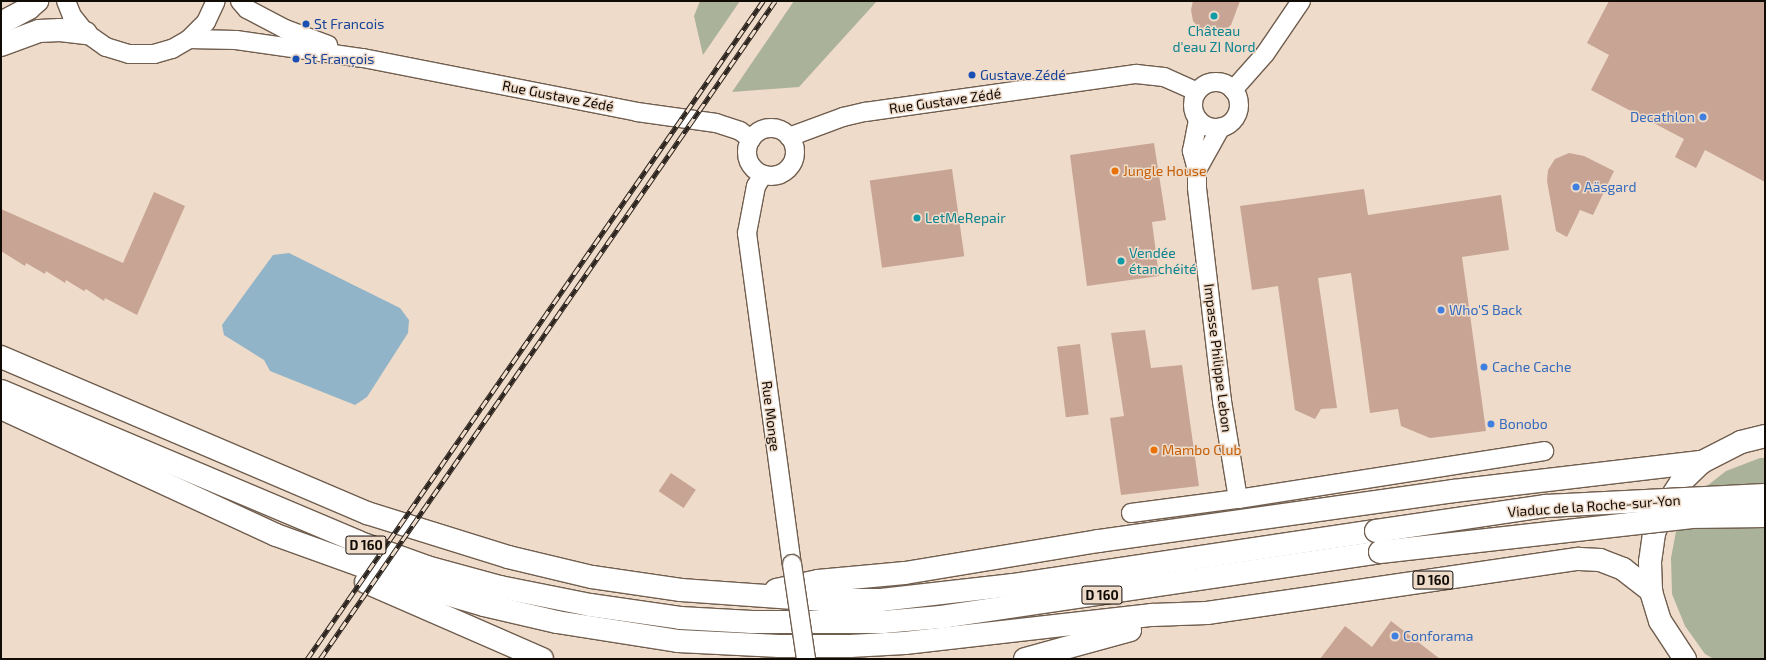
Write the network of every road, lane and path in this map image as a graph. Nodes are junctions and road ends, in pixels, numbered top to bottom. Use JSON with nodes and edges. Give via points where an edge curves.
{"nodes":[{"id":1,"x":37,"y":1,"type":"edge"},
{"id":2,"x":66,"y":1,"type":"edge"},
{"id":3,"x":216,"y":1,"type":"edge"},
{"id":4,"x":240,"y":1,"type":"edge"},
{"id":5,"x":1301,"y":1,"type":"edge"},
{"id":6,"x":1,"y":23,"type":"edge"},
{"id":7,"x":86,"y":33,"type":"junction"},
{"id":8,"x":189,"y":39,"type":"junction"},
{"id":9,"x":1,"y":45,"type":"edge"},
{"id":10,"x":363,"y":58,"type":"junction"},
{"id":11,"x":1233,"y":90,"type":"junction"},
{"id":12,"x":1197,"y":92,"type":"junction"},
{"id":13,"x":1198,"y":120,"type":"junction"},
{"id":14,"x":1221,"y":127,"type":"junction"},
{"id":15,"x":789,"y":137,"type":"junction"},
{"id":16,"x":751,"y":139,"type":"junction"},
{"id":17,"x":1197,"y":170,"type":"junction"},
{"id":18,"x":763,"y":175,"type":"junction"},
{"id":19,"x":1,"y":357,"type":"edge"},
{"id":20,"x":1,"y":391,"type":"edge"},
{"id":21,"x":1,"y":408,"type":"edge"},
{"id":22,"x":1765,"y":436,"type":"edge"},
{"id":23,"x":1544,"y":451,"type":"dead end"},
{"id":24,"x":1702,"y":462,"type":"junction"},
{"id":25,"x":1765,"y":495,"type":"edge"},
{"id":26,"x":1238,"y":499,"type":"junction"},
{"id":27,"x":1131,"y":513,"type":"dead end"},
{"id":28,"x":1765,"y":516,"type":"edge"},
{"id":29,"x":276,"y":535,"type":"junction"},
{"id":30,"x":1651,"y":591,"type":"junction"},
{"id":31,"x":753,"y":596,"type":"junction"},
{"id":32,"x":1207,"y":613,"type":"junction"},
{"id":33,"x":1678,"y":655,"type":"edge"},
{"id":34,"x":542,"y":659,"type":"edge"},
{"id":35,"x":806,"y":659,"type":"edge"},
{"id":36,"x":1026,"y":659,"type":"edge"}],
"edges":[{"from":1,"to":6,"type":"main road"},
{"from":2,"to":7,"type":"street","via":[[72,16]]},
{"from":3,"to":8,"type":"street","via":[[206,22]]},
{"from":4,"to":10,"type":"street","name":"Rue Gustave Zédé","via":[[247,9],[285,29]]},
{"from":5,"to":11,"type":"street","via":[[1265,54]]},
{"from":7,"to":8,"type":"street","via":[[106,47],[129,54],[154,54],[172,49]]},
{"from":7,"to":9,"type":"main road","via":[[39,31]]},
{"from":8,"to":10,"type":"street","name":"Rue Gustave Zédé","via":[[236,40]]},
{"from":10,"to":16,"type":"street","name":"Rue Gustave Zédé","via":[[637,112],[716,124],[740,131]]},
{"from":11,"to":12,"type":"street","via":[[1218,82],[1210,83]]},
{"from":11,"to":14,"type":"street","via":[[1238,102],[1236,115]]},
{"from":12,"to":13,"type":"street","via":[[1193,103]]},
{"from":12,"to":15,"type":"street","name":"Rue Gustave Zédé","via":[[1164,77],[1136,74],[864,112]]},
{"from":13,"to":14,"type":"street","via":[[1208,126]]},
{"from":13,"to":17,"type":"street","name":"Impasse Philippe Lebon","via":[[1192,151]]},
{"from":14,"to":17,"type":"street","name":"Impasse Philippe Lebon"},
{"from":15,"to":16,"type":"street","via":[[784,132],[770,129],[756,134]]},
{"from":15,"to":18,"type":"street","via":[[795,151],[791,166],[778,175]]},
{"from":16,"to":18,"type":"street","via":[[747,152],[748,160],[756,171]]},
{"from":17,"to":26,"type":"street","name":"Impasse Philippe Lebon","via":[[1196,187],[1222,402]]},
{"from":18,"to":35,"type":"street","name":"Rue Monge","bridge":true,"via":[[756,186],[747,233]]},
{"from":19,"to":31,"type":"main road","number":"D 160","via":[[367,513],[437,536],[508,557],[592,577],[681,590]]},
{"from":20,"to":28,"type":"main road","name":"Viaduc de la Roche-sur-Yon","number":"D 160","bridge":true,"via":[[358,542],[428,567],[500,587],[582,604],[680,618],[823,622],[883,622],[934,618],[1380,552],[1690,517]]},
{"from":21,"to":29,"type":"main road"},
{"from":22,"to":24,"type":"main road","via":[[1740,442]]},
{"from":23,"to":26,"type":"street"},
{"from":24,"to":30,"type":"main road","via":[[1681,482],[1665,507],[1654,534],[1650,562]]},
{"from":24,"to":31,"type":"main road","via":[[1454,491],[1098,541],[904,573],[818,581]]},
{"from":25,"to":31,"type":"main road","name":"Viaduc de la Roche-sur-Yon","number":"D 160","bridge":true,"via":[[1546,506],[1013,585],[881,600]]},
{"from":26,"to":27,"type":"street"},
{"from":29,"to":32,"type":"main road","via":[[409,583],[484,605],[610,631],[724,645],[850,646],[905,643],[1152,615]]},
{"from":29,"to":34,"type":"main road","via":[[303,554]]},
{"from":30,"to":32,"type":"main road","number":"D 160","via":[[1623,569],[1600,560],[1579,559]]},
{"from":30,"to":33,"type":"main road","via":[[1660,621]]},
{"from":32,"to":36,"type":"main road","via":[[1077,643]]}]}
